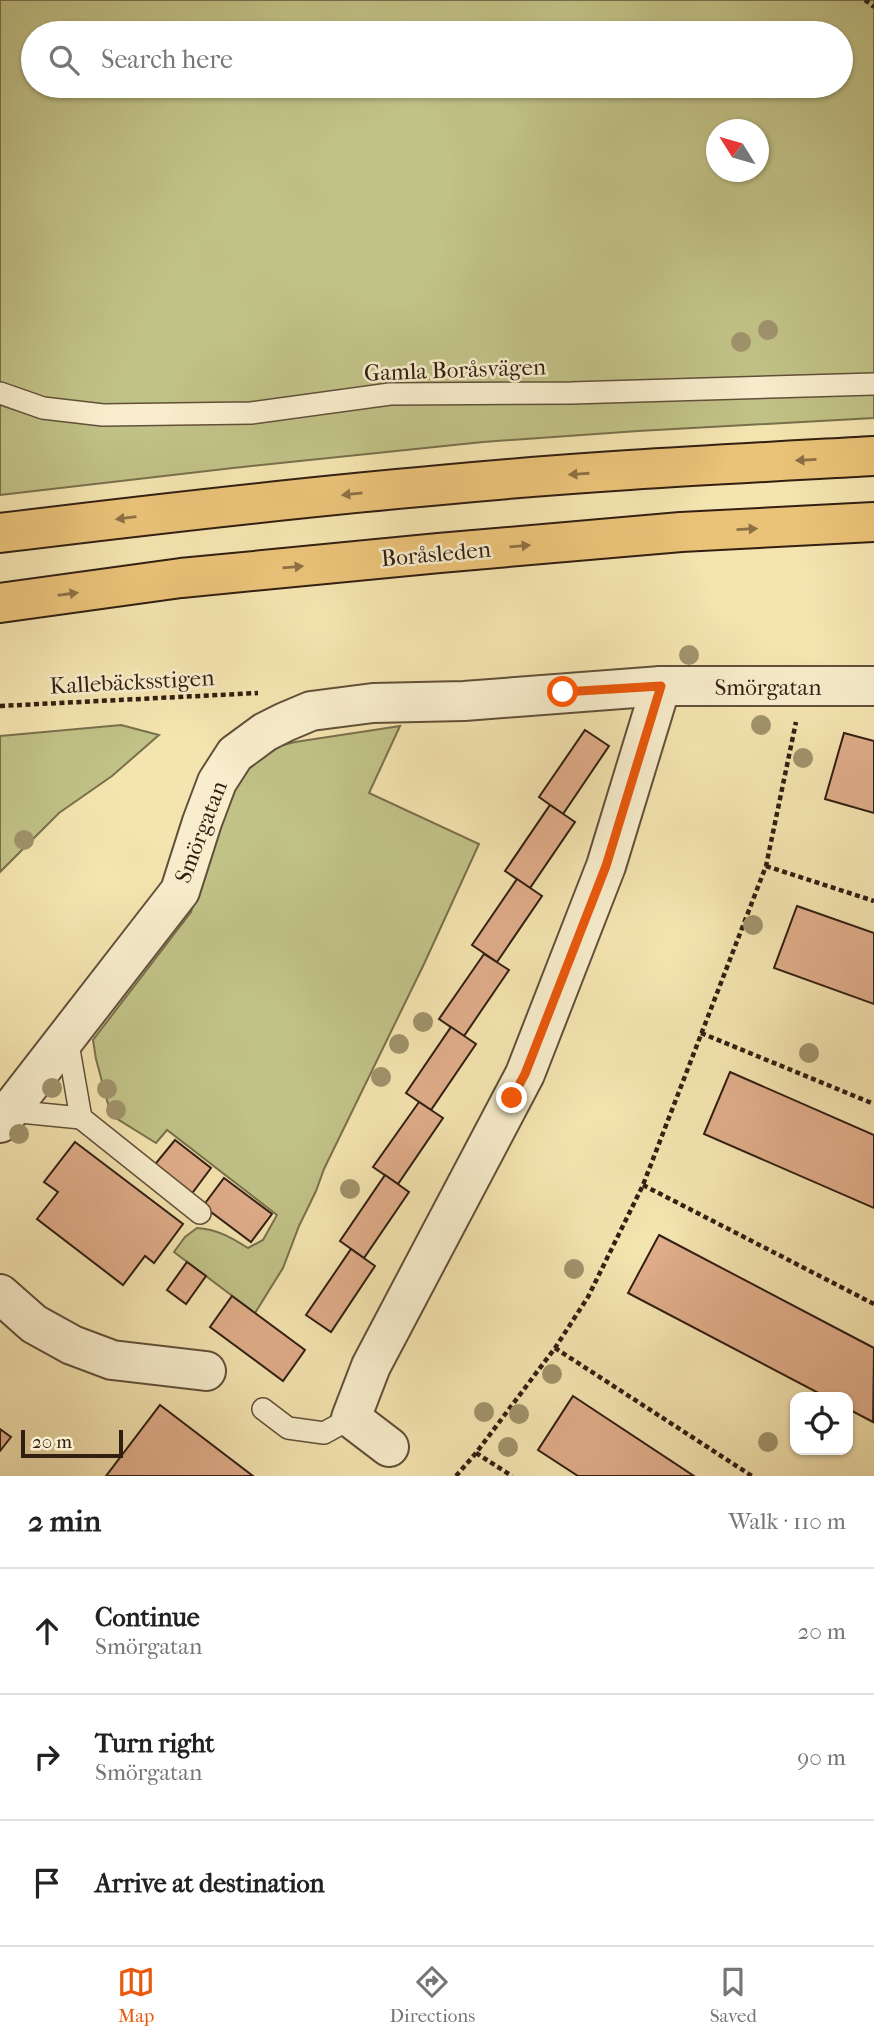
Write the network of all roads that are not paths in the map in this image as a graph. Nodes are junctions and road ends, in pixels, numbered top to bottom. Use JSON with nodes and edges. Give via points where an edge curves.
{"nodes":[{"id":1,"x":874,"y":384,"type":"edge"},
{"id":2,"x":0,"y":393,"type":"edge"},
{"id":3,"x":874,"y":456,"type":"edge"},
{"id":4,"x":874,"y":522,"type":"edge"},
{"id":5,"x":0,"y":533,"type":"edge"},
{"id":6,"x":0,"y":603,"type":"edge"},
{"id":7,"x":661,"y":686,"type":"junction"},
{"id":8,"x":874,"y":687,"type":"edge"},
{"id":9,"x":67,"y":1038,"type":"junction"},
{"id":10,"x":5,"y":1117,"type":"edge"},
{"id":11,"x":81,"y":1118,"type":"junction"},
{"id":12,"x":200,"y":1213,"type":"dead end"},
{"id":13,"x":0,"y":1294,"type":"edge"},
{"id":14,"x":206,"y":1371,"type":"dead end"},
{"id":15,"x":263,"y":1409,"type":"dead end"},
{"id":16,"x":351,"y":1418,"type":"junction"},
{"id":17,"x":388,"y":1447,"type":"dead end"}],
"edges":[{"from":1,"to":2,"type":"lane","name":"Gamla Boråsvägen","via":[[390,394],[251,413],[103,415],[43,408]]},
{"from":3,"to":5,"type":"highway","one_way":true,"via":[[443,484]]},
{"from":6,"to":4,"type":"highway","name":"Boråsleden","one_way":true,"via":[[180,578],[439,553],[681,532]]},
{"from":7,"to":8,"type":"street","name":"Smörgatan"},
{"from":7,"to":9,"type":"street","name":"Smörgatan","via":[[311,710],[265,732],[235,754],[217,782],[180,891]]},
{"from":7,"to":16,"type":"street","via":[[606,866],[525,1074],[371,1366]]},
{"from":9,"to":10,"type":"street","name":"Smörgatan"},
{"from":9,"to":11,"type":"lane"},
{"from":10,"to":11,"type":"lane"},
{"from":11,"to":12,"type":"lane"},
{"from":13,"to":14,"type":"street","via":[[34,1324],[112,1360]]},
{"from":15,"to":16,"type":"lane","via":[[288,1428],[324,1433]]},
{"from":16,"to":17,"type":"street"}]}
